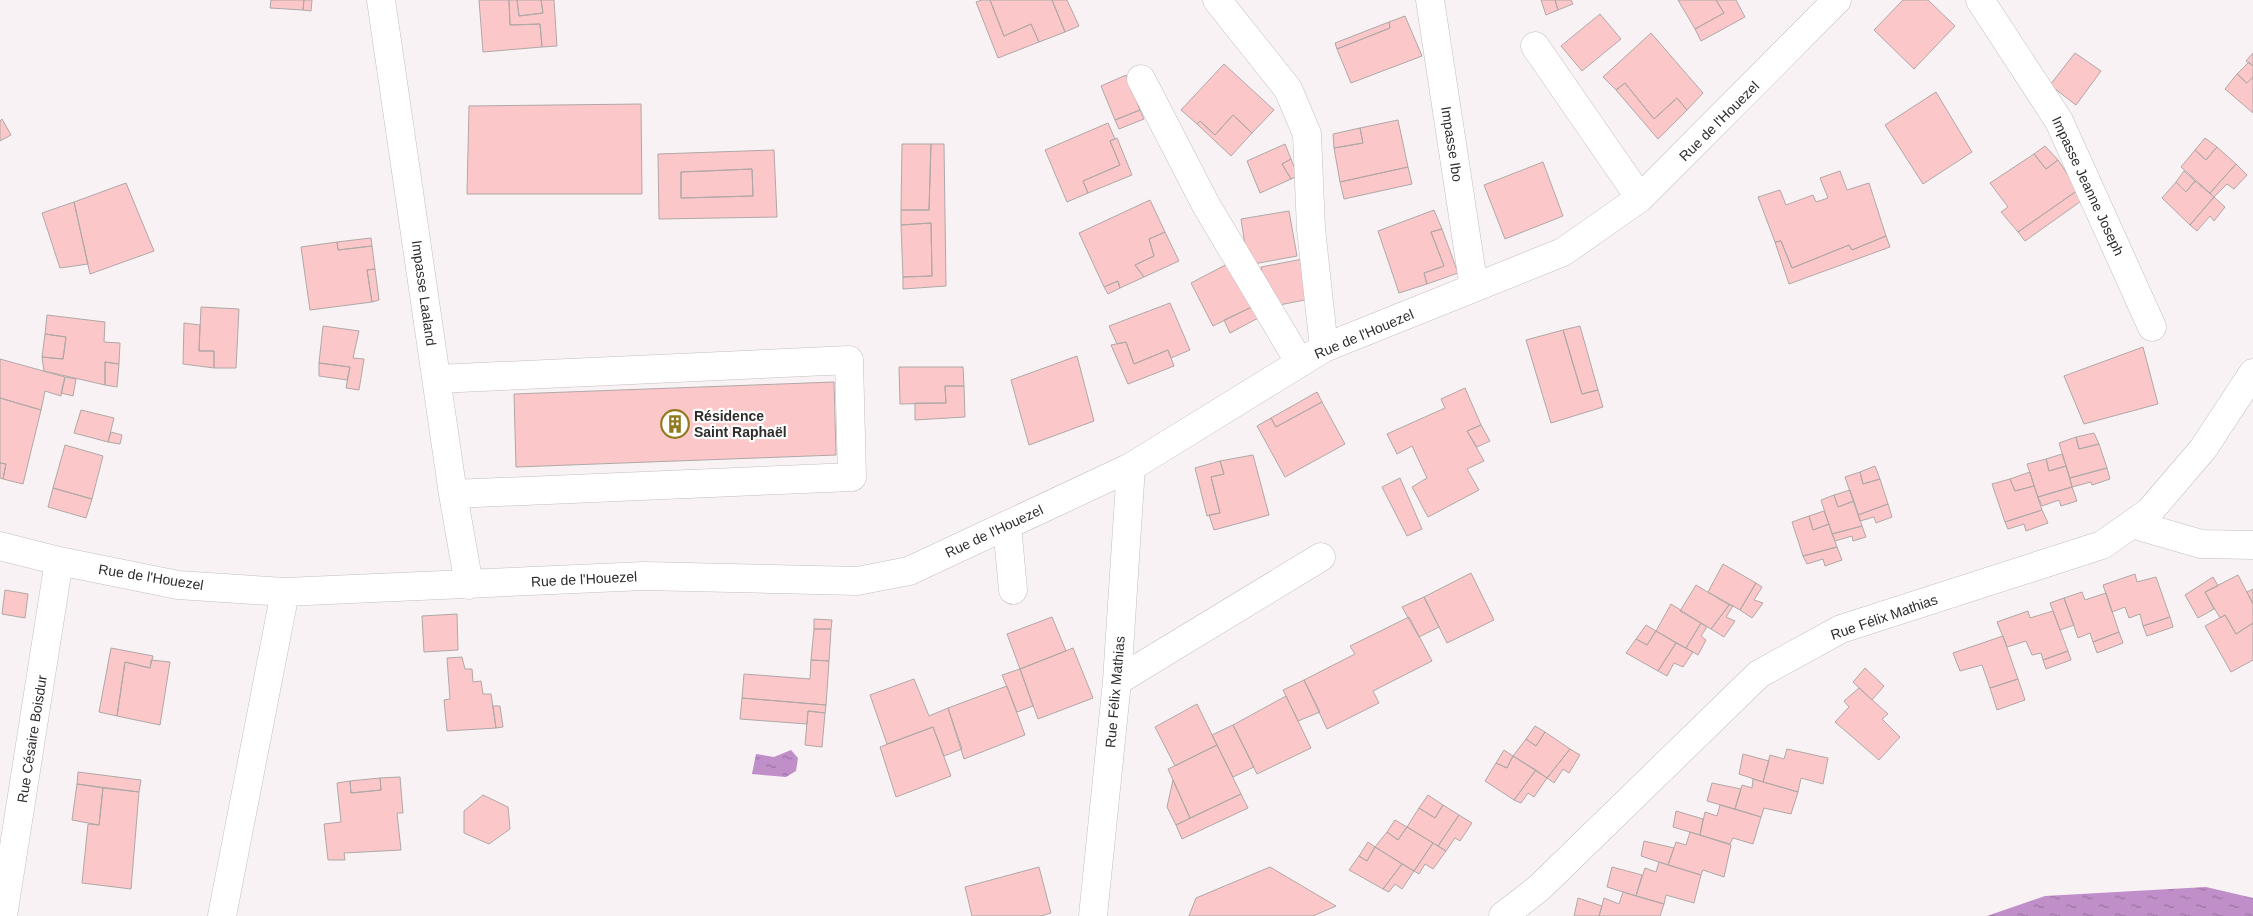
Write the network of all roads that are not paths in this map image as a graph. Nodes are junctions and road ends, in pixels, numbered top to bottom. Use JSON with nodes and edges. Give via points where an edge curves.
{"nodes":[{"id":1,"x":382,"y":0,"type":"edge"},
{"id":2,"x":1217,"y":0,"type":"edge"},
{"id":3,"x":1430,"y":0,"type":"edge"},
{"id":4,"x":1837,"y":0,"type":"edge"},
{"id":5,"x":1980,"y":0,"type":"edge"},
{"id":6,"x":1535,"y":46,"type":"dead end"},
{"id":7,"x":1141,"y":78,"type":"dead end"},
{"id":8,"x":1640,"y":198,"type":"junction"},
{"id":9,"x":1474,"y":288,"type":"junction"},
{"id":10,"x":2152,"y":327,"type":"dead end"},
{"id":11,"x":1324,"y":348,"type":"junction"},
{"id":12,"x":1300,"y":363,"type":"junction"},
{"id":13,"x":2253,"y":373,"type":"edge"},
{"id":14,"x":437,"y":379,"type":"junction"},
{"id":15,"x":1131,"y":467,"type":"junction"},
{"id":16,"x":453,"y":494,"type":"junction"},
{"id":17,"x":2132,"y":524,"type":"junction"},
{"id":18,"x":1007,"y":525,"type":"junction"},
{"id":19,"x":2253,"y":545,"type":"edge"},
{"id":20,"x":0,"y":546,"type":"edge"},
{"id":21,"x":1321,"y":557,"type":"dead end"},
{"id":22,"x":58,"y":561,"type":"junction"},
{"id":23,"x":469,"y":585,"type":"junction"},
{"id":24,"x":1013,"y":590,"type":"dead end"},
{"id":25,"x":285,"y":592,"type":"junction"},
{"id":26,"x":1118,"y":681,"type":"junction"},
{"id":27,"x":3,"y":916,"type":"edge"},
{"id":28,"x":222,"y":916,"type":"edge"},
{"id":29,"x":1093,"y":916,"type":"edge"},
{"id":30,"x":1503,"y":916,"type":"edge"}],
"edges":[{"from":1,"to":14,"type":"street","name":"Impasse Laaland"},
{"from":2,"to":11,"type":"street","via":[[1288,89],[1307,134],[1311,230]]},
{"from":3,"to":9,"type":"street","name":"Impasse Ibo"},
{"from":4,"to":8,"type":"street","name":"Rue de l'Houezel"},
{"from":5,"to":10,"type":"street","name":"Impasse Jeanne Joseph","via":[[2059,120]]},
{"from":6,"to":8,"type":"street"},
{"from":7,"to":12,"type":"street","via":[[1206,205]]},
{"from":8,"to":9,"type":"street","name":"Rue de l'Houezel","via":[[1564,252]]},
{"from":9,"to":11,"type":"street","name":"Rue de l'Houezel"},
{"from":11,"to":12,"type":"street","name":"Rue de l'Houezel"},
{"from":12,"to":15,"type":"street","name":"Rue de l'Houezel"},
{"from":13,"to":17,"type":"street","name":"Rue Félix Mathias","via":[[2203,450],[2149,512]]},
{"from":14,"to":16,"type":"street","name":"Impasse Laaland"},
{"from":14,"to":16,"type":"street","via":[[849,360],[852,477]]},
{"from":15,"to":18,"type":"street","name":"Rue de l'Houezel"},
{"from":15,"to":26,"type":"street","name":"Rue Félix Mathias"},
{"from":16,"to":23,"type":"street","name":"Impasse Laaland"},
{"from":17,"to":19,"type":"street","via":[[2201,544]]},
{"from":17,"to":30,"type":"street","name":"Rue Félix Mathias","via":[[2102,545],[1841,629],[1759,674],[1540,888]]},
{"from":18,"to":23,"type":"street","name":"Rue de l'Houezel","via":[[909,571],[857,581],[644,576]]},
{"from":18,"to":24,"type":"street"},
{"from":20,"to":22,"type":"street","name":"Rue de l'Houezel"},
{"from":21,"to":26,"type":"street"},
{"from":22,"to":25,"type":"street","name":"Rue de l'Houezel","via":[[178,585]]},
{"from":22,"to":27,"type":"street","name":"Rue Césaire Boisdur"},
{"from":23,"to":25,"type":"street","name":"Rue de l'Houezel"},
{"from":25,"to":28,"type":"street"},
{"from":26,"to":29,"type":"street","name":"Rue Félix Mathias"}]}
